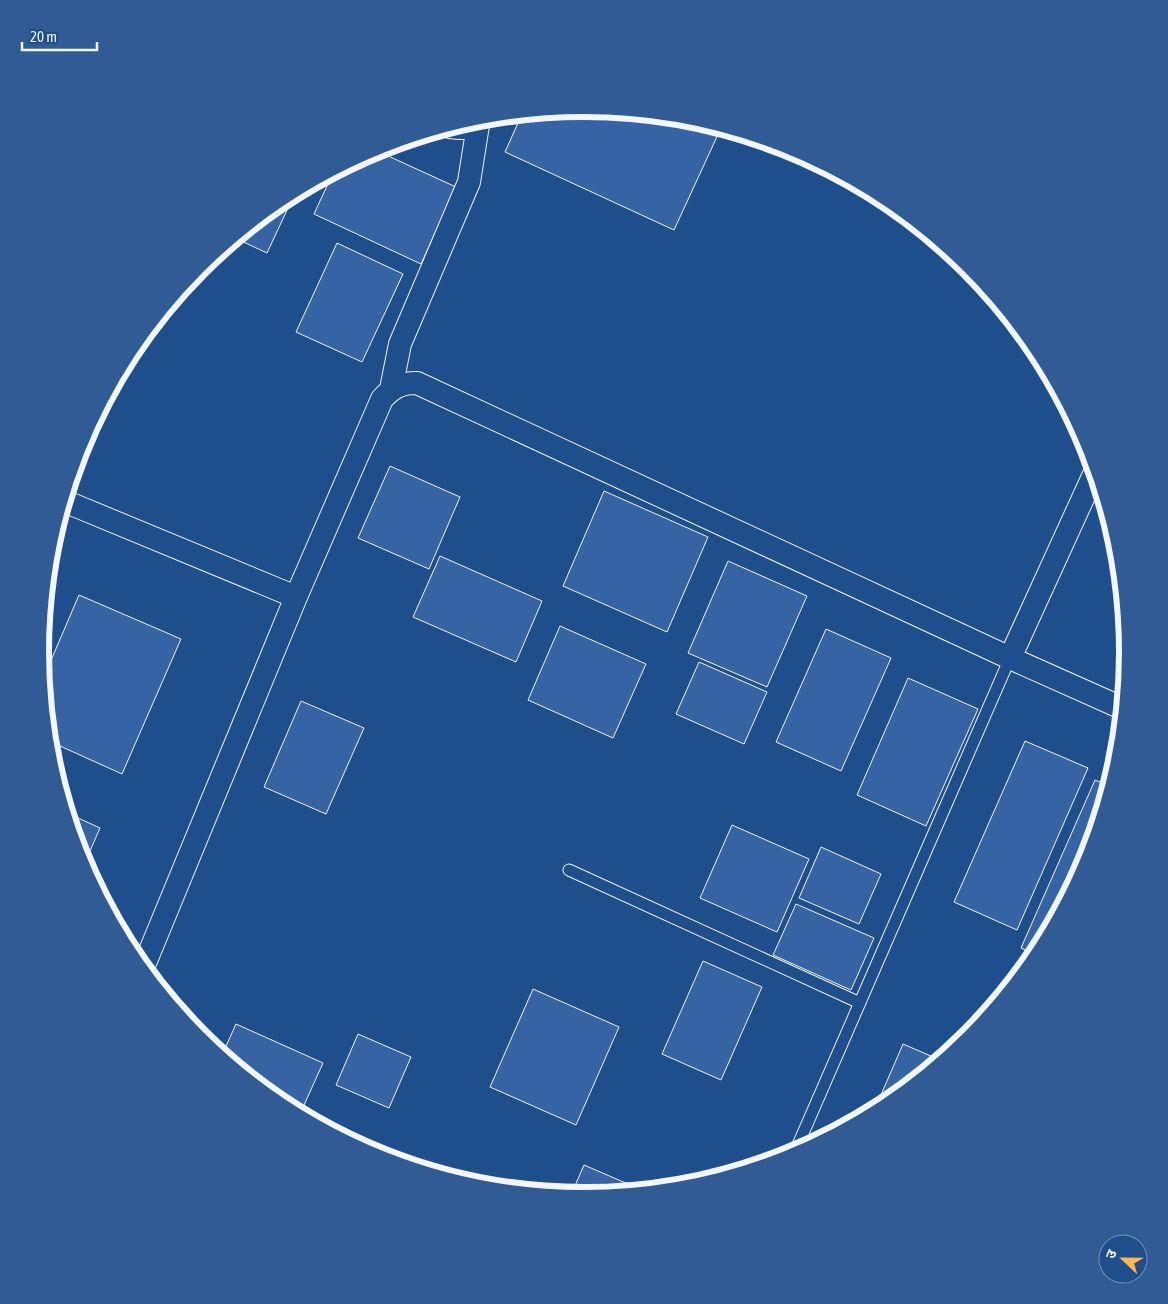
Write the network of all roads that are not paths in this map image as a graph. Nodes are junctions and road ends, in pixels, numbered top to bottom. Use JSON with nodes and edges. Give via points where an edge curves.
{"nodes":[{"id":1,"x":479,"y":127,"type":"edge"},
{"id":2,"x":391,"y":389,"type":"junction"},
{"id":3,"x":1091,"y":480,"type":"edge"},
{"id":4,"x":70,"y":503,"type":"edge"},
{"id":5,"x":296,"y":598,"type":"junction"},
{"id":6,"x":1010,"y":658,"type":"junction"},
{"id":7,"x":1116,"y":706,"type":"edge"},
{"id":8,"x":569,"y":870,"type":"dead end"},
{"id":9,"x":146,"y":960,"type":"edge"},
{"id":10,"x":860,"y":1002,"type":"junction"},
{"id":11,"x":799,"y":1142,"type":"edge"}],
"edges":[{"from":1,"to":2,"type":"street","via":[[469,182],[400,344]]},
{"from":2,"to":5,"type":"street","via":[[382,399]]},
{"from":2,"to":6,"type":"street","via":[[403,383],[417,383]]},
{"from":3,"to":6,"type":"street"},
{"from":4,"to":5,"type":"street"},
{"from":5,"to":9,"type":"street"},
{"from":6,"to":7,"type":"street"},
{"from":6,"to":10,"type":"lane"},
{"from":8,"to":10,"type":"lane"},
{"from":10,"to":11,"type":"lane"}]}
